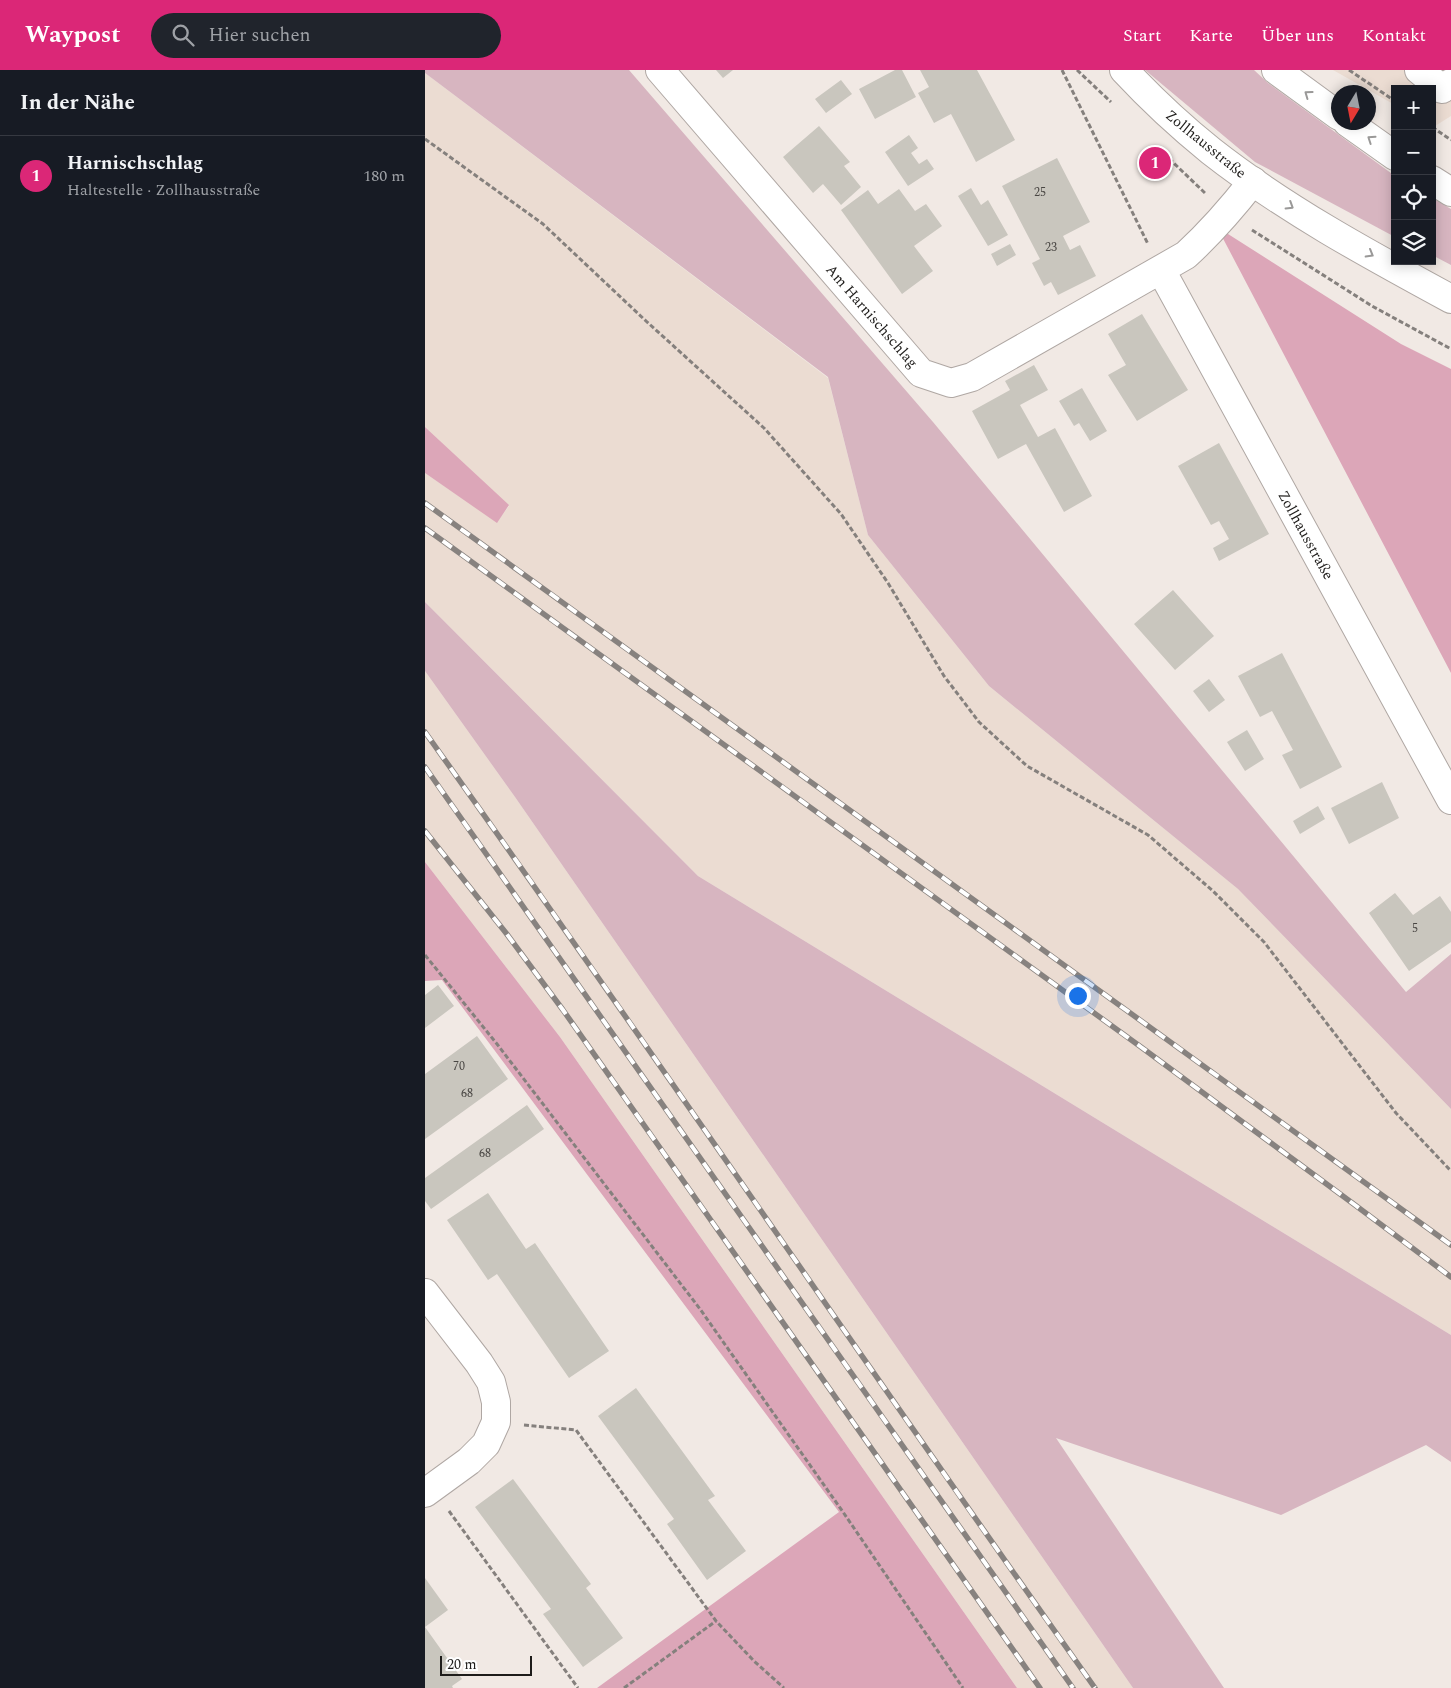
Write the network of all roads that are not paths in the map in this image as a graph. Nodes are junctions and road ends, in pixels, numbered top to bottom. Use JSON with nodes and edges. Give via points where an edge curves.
{"nodes":[{"id":1,"x":660,"y":70,"type":"edge"},
{"id":2,"x":1124,"y":70,"type":"edge"},
{"id":3,"x":1276,"y":70,"type":"edge"},
{"id":4,"x":1419,"y":70,"type":"edge"},
{"id":5,"x":1451,"y":83,"type":"edge"},
{"id":6,"x":1331,"y":110,"type":"edge"},
{"id":7,"x":1358,"y":130,"type":"edge"},
{"id":8,"x":1391,"y":153,"type":"edge"},
{"id":9,"x":1253,"y":181,"type":"junction"},
{"id":10,"x":1436,"y":183,"type":"edge"},
{"id":11,"x":1451,"y":192,"type":"edge"},
{"id":12,"x":1161,"y":270,"type":"junction"},
{"id":13,"x":1451,"y":299,"type":"edge"},
{"id":14,"x":1451,"y":800,"type":"edge"},
{"id":15,"x":425,"y":1293,"type":"edge"},
{"id":16,"x":429,"y":1490,"type":"edge"}],
"edges":[{"from":1,"to":12,"type":"street","name":"Am Harnischschlag","via":[[921,372],[951,382],[972,377]]},
{"from":2,"to":9,"type":"street","name":"Zollhausstraße","via":[[1179,124]]},
{"from":6,"to":3,"type":"street","one_way":true},
{"from":4,"to":5,"type":"street","via":[[1442,89]]},
{"from":8,"to":7,"type":"street","one_way":true},
{"from":9,"to":12,"type":"street","name":"Am Harnischschlag","via":[[1205,238],[1186,255]]},
{"from":9,"to":13,"type":"street","name":"Zollhausstraße","one_way":true,"via":[[1328,230]]},
{"from":10,"to":11,"type":"street"},
{"from":12,"to":14,"type":"street","name":"Zollhausstraße"},
{"from":15,"to":16,"type":"street","via":[[479,1363],[491,1382],[496,1402],[496,1422],[486,1444],[469,1461]]}]}
